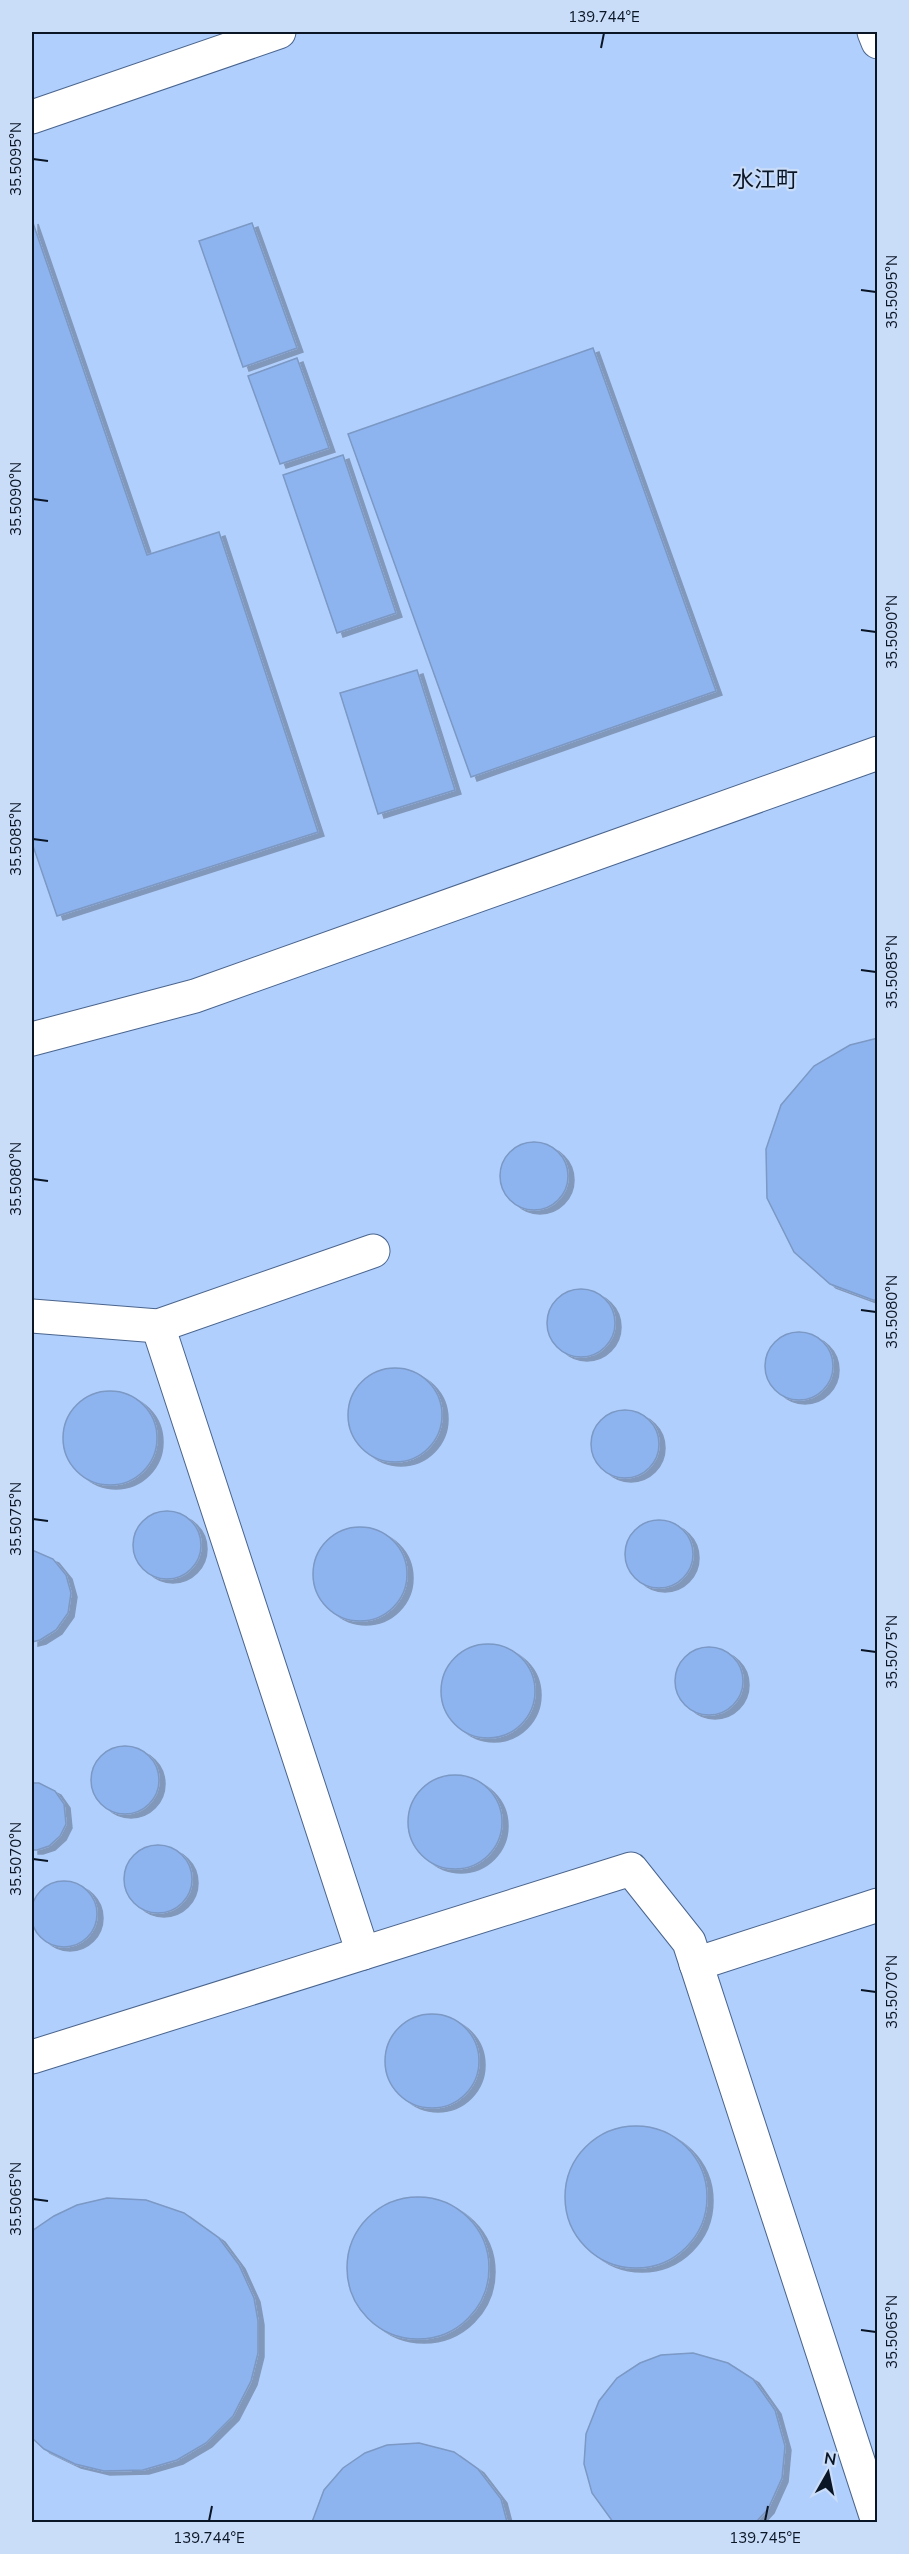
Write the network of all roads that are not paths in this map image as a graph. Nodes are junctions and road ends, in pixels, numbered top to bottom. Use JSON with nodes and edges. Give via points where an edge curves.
{"nodes":[{"id":1,"x":279,"y":32,"type":"edge"},
{"id":2,"x":874,"y":32,"type":"edge"},
{"id":3,"x":878,"y":42,"type":"edge"},
{"id":4,"x":32,"y":117,"type":"edge"},
{"id":5,"x":878,"y":753,"type":"edge"},
{"id":6,"x":32,"y":1039,"type":"edge"},
{"id":7,"x":373,"y":1251,"type":"dead end"},
{"id":8,"x":32,"y":1316,"type":"edge"},
{"id":9,"x":158,"y":1326,"type":"junction"},
{"id":10,"x":878,"y":1905,"type":"edge"},
{"id":11,"x":363,"y":1953,"type":"junction"},
{"id":12,"x":696,"y":1964,"type":"junction"},
{"id":13,"x":32,"y":2057,"type":"edge"},
{"id":14,"x":878,"y":2522,"type":"edge"}],
"edges":[{"from":1,"to":4,"type":"lane"},
{"from":2,"to":3,"type":"lane"},
{"from":5,"to":6,"type":"lane","via":[[195,996]]},
{"from":7,"to":9,"type":"lane"},
{"from":8,"to":9,"type":"lane"},
{"from":9,"to":11,"type":"lane"},
{"from":10,"to":12,"type":"lane"},
{"from":11,"to":12,"type":"lane","via":[[631,1869],[689,1942]]},
{"from":11,"to":13,"type":"lane"},
{"from":12,"to":14,"type":"lane"}]}
